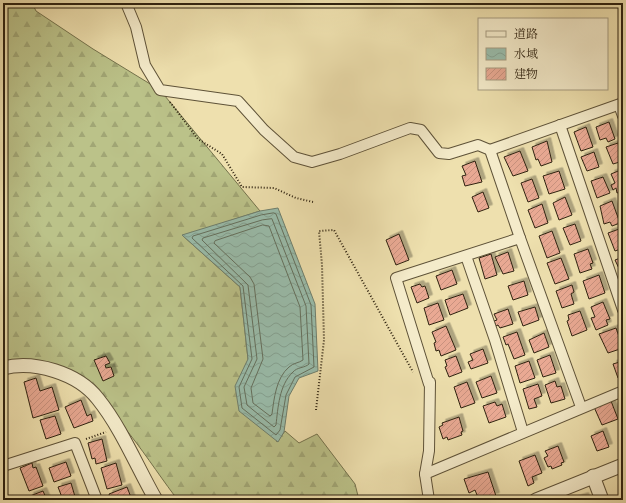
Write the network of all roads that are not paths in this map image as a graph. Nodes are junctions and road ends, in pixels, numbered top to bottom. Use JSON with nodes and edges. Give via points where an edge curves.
{"nodes":[{"id":1,"x":126,"y":3,"type":"edge"},
{"id":2,"x":621,"y":104,"type":"edge"},
{"id":3,"x":623,"y":116,"type":"edge"},
{"id":4,"x":560,"y":125,"type":"junction"},
{"id":5,"x":490,"y":150,"type":"junction"},
{"id":6,"x":520,"y":238,"type":"junction"},
{"id":7,"x":466,"y":256,"type":"junction"},
{"id":8,"x":623,"y":310,"type":"edge"},
{"id":9,"x":3,"y":368,"type":"edge"},
{"id":10,"x":623,"y":391,"type":"edge"},
{"id":11,"x":581,"y":407,"type":"junction"},
{"id":12,"x":523,"y":432,"type":"junction"},
{"id":13,"x":623,"y":465,"type":"edge"},
{"id":14,"x":3,"y":466,"type":"edge"},
{"id":15,"x":425,"y":474,"type":"junction"},
{"id":16,"x":593,"y":476,"type":"junction"},
{"id":17,"x":97,"y":500,"type":"edge"},
{"id":18,"x":156,"y":500,"type":"edge"},
{"id":19,"x":429,"y":500,"type":"edge"},
{"id":20,"x":536,"y":500,"type":"edge"},
{"id":21,"x":602,"y":500,"type":"edge"}],
"edges":[{"from":1,"to":5,"type":"street","via":[[136,27],[145,65],[160,90],[238,101],[264,130],[294,157],[312,162],[410,128],[421,130],[439,153],[449,154],[478,145]]},
{"from":2,"to":3,"type":"street"},
{"from":2,"to":4,"type":"street"},
{"from":4,"to":5,"type":"street"},
{"from":4,"to":8,"type":"street"},
{"from":5,"to":6,"type":"street"},
{"from":6,"to":7,"type":"street"},
{"from":6,"to":11,"type":"street"},
{"from":7,"to":12,"type":"street"},
{"from":7,"to":15,"type":"street","via":[[396,278],[429,384],[430,382],[429,451]]},
{"from":9,"to":18,"type":"street","via":[[37,366],[57,372],[78,381],[98,398]]},
{"from":10,"to":11,"type":"street"},
{"from":11,"to":12,"type":"street"},
{"from":12,"to":15,"type":"street"},
{"from":13,"to":16,"type":"street"},
{"from":14,"to":17,"type":"street","via":[[75,443]]},
{"from":15,"to":19,"type":"street"},
{"from":16,"to":20,"type":"street"},
{"from":16,"to":21,"type":"street"}]}
